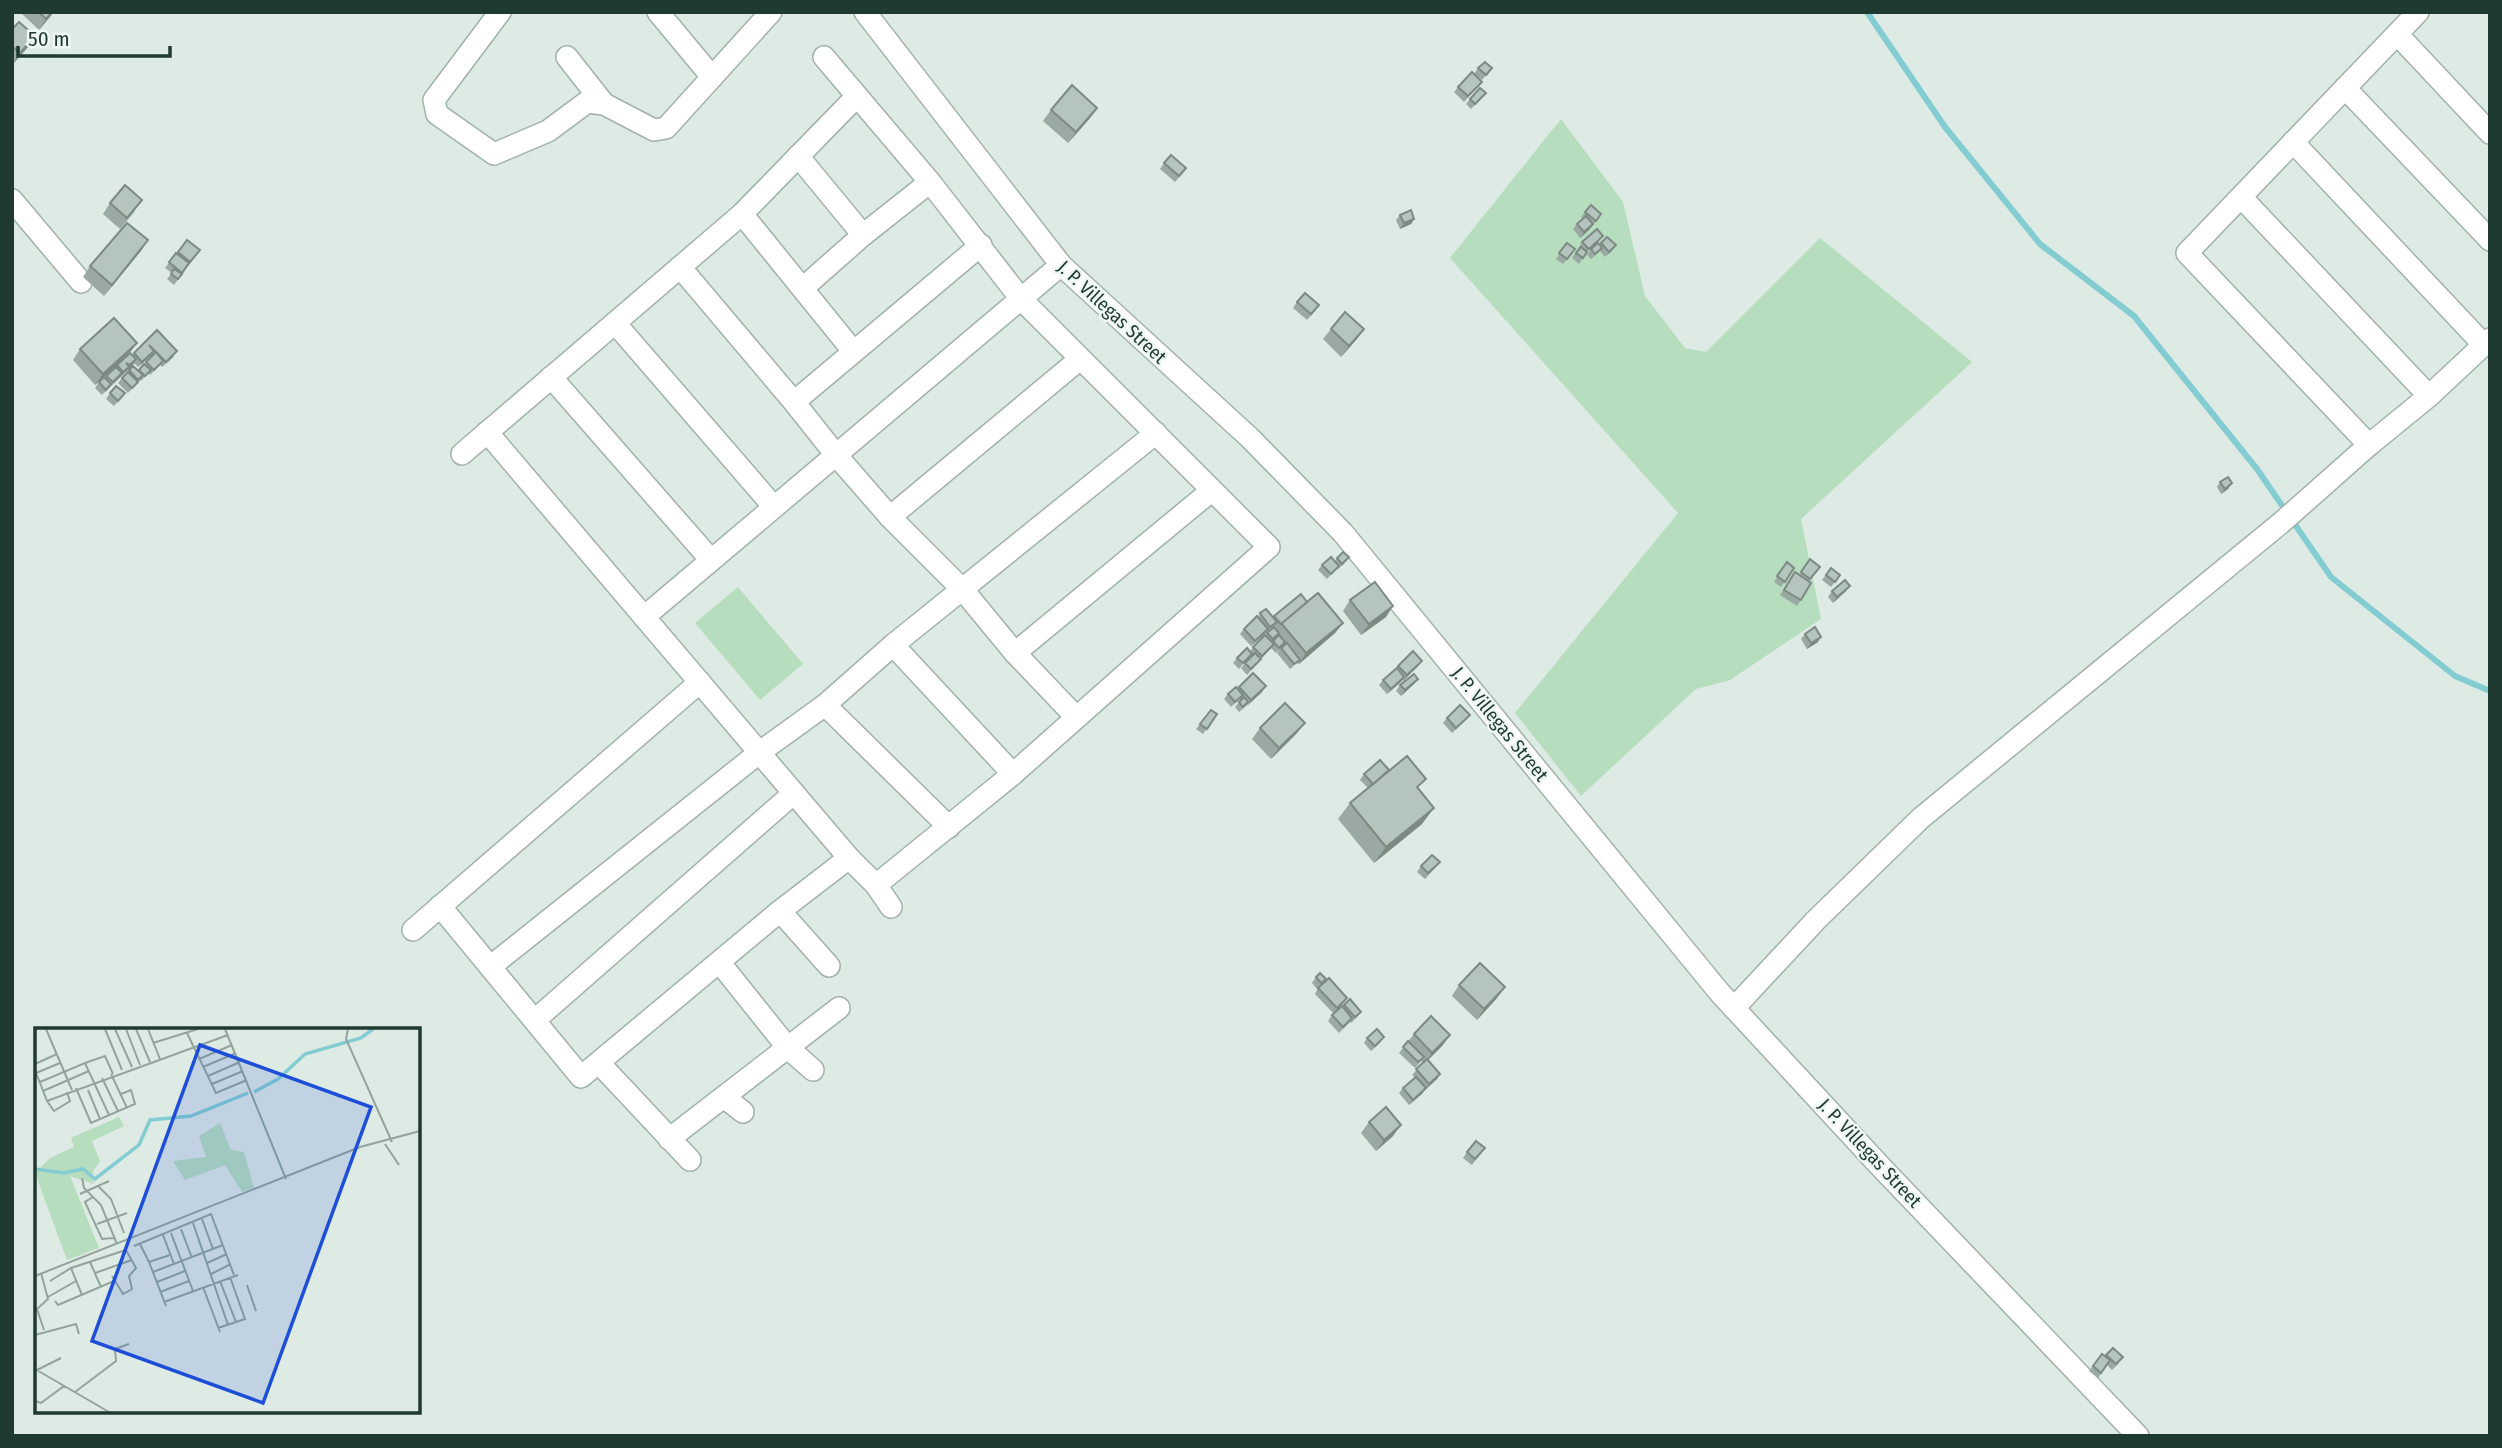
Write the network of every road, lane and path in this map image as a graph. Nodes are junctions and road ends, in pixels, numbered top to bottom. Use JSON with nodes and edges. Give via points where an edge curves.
{"nodes":[{"id":1,"x":500,"y":12,"type":"edge"},
{"id":2,"x":658,"y":12,"type":"edge"},
{"id":3,"x":771,"y":12,"type":"edge"},
{"id":4,"x":864,"y":12,"type":"edge"},
{"id":5,"x":2417,"y":12,"type":"edge"},
{"id":6,"x":2397,"y":34,"type":"junction"},
{"id":7,"x":567,"y":57,"type":"dead end"},
{"id":8,"x":824,"y":57,"type":"dead end"},
{"id":9,"x":712,"y":77,"type":"junction"},
{"id":10,"x":2345,"y":88,"type":"junction"},
{"id":11,"x":857,"y":96,"type":"junction"},
{"id":12,"x":604,"y":104,"type":"junction"},
{"id":13,"x":2490,"y":132,"type":"edge"},
{"id":14,"x":2293,"y":142,"type":"junction"},
{"id":15,"x":798,"y":156,"type":"junction"},
{"id":16,"x":930,"y":183,"type":"junction"},
{"id":17,"x":2241,"y":197,"type":"junction"},
{"id":18,"x":12,"y":200,"type":"edge"},
{"id":19,"x":741,"y":214,"type":"junction"},
{"id":20,"x":863,"y":235,"type":"junction"},
{"id":21,"x":2490,"y":240,"type":"edge"},
{"id":22,"x":981,"y":245,"type":"junction"},
{"id":23,"x":1060,"y":265,"type":"junction"},
{"id":24,"x":680,"y":267,"type":"junction"},
{"id":25,"x":81,"y":282,"type":"dead end"},
{"id":26,"x":803,"y":288,"type":"junction"},
{"id":27,"x":1021,"y":299,"type":"junction"},
{"id":28,"x":615,"y":323,"type":"junction"},
{"id":29,"x":2487,"y":342,"type":"edge"},
{"id":30,"x":853,"y":351,"type":"junction"},
{"id":31,"x":1080,"y":359,"type":"junction"},
{"id":32,"x":551,"y":377,"type":"junction"},
{"id":33,"x":2429,"y":396,"type":"junction"},
{"id":34,"x":794,"y":402,"type":"junction"},
{"id":35,"x":487,"y":432,"type":"junction"},
{"id":36,"x":1156,"y":433,"type":"junction"},
{"id":37,"x":2369,"y":445,"type":"junction"},
{"id":38,"x":462,"y":454,"type":"dead end"},
{"id":39,"x":835,"y":455,"type":"junction"},
{"id":40,"x":1211,"y":491,"type":"junction"},
{"id":41,"x":774,"y":508,"type":"junction"},
{"id":42,"x":890,"y":517,"type":"junction"},
{"id":43,"x":711,"y":560,"type":"junction"},
{"id":44,"x":964,"y":590,"type":"junction"},
{"id":45,"x":644,"y":617,"type":"junction"},
{"id":46,"x":893,"y":645,"type":"junction"},
{"id":47,"x":1015,"y":653,"type":"junction"},
{"id":48,"x":700,"y":682,"type":"junction"},
{"id":49,"x":825,"y":705,"type":"junction"},
{"id":50,"x":1076,"y":717,"type":"junction"},
{"id":51,"x":761,"y":752,"type":"junction"},
{"id":52,"x":1013,"y":774,"type":"junction"},
{"id":53,"x":794,"y":793,"type":"junction"},
{"id":54,"x":949,"y":827,"type":"junction"},
{"id":55,"x":849,"y":858,"type":"junction"},
{"id":56,"x":876,"y":885,"type":"junction"},
{"id":57,"x":440,"y":906,"type":"junction"},
{"id":58,"x":891,"y":907,"type":"dead end"},
{"id":59,"x":780,"y":911,"type":"junction"},
{"id":60,"x":412,"y":930,"type":"dead end"},
{"id":61,"x":720,"y":963,"type":"junction"},
{"id":62,"x":829,"y":966,"type":"dead end"},
{"id":63,"x":490,"y":967,"type":"junction"},
{"id":64,"x":839,"y":1008,"type":"dead end"},
{"id":65,"x":1734,"y":1008,"type":"junction"},
{"id":66,"x":535,"y":1020,"type":"junction"},
{"id":67,"x":788,"y":1048,"type":"junction"},
{"id":68,"x":599,"y":1063,"type":"junction"},
{"id":69,"x":813,"y":1070,"type":"dead end"},
{"id":70,"x":724,"y":1097,"type":"junction"},
{"id":71,"x":743,"y":1112,"type":"dead end"},
{"id":72,"x":669,"y":1139,"type":"junction"},
{"id":73,"x":690,"y":1160,"type":"dead end"},
{"id":74,"x":2138,"y":1436,"type":"edge"}],
"edges":[{"from":1,"to":12,"type":"street","via":[[434,100],[437,114],[494,154],[548,131],[587,102]]},
{"from":2,"to":9,"type":"street"},
{"from":3,"to":9,"type":"street"},
{"from":4,"to":23,"type":"street","name":"J. P. Villegas Street"},
{"from":5,"to":6,"type":"street"},
{"from":6,"to":10,"type":"street"},
{"from":6,"to":13,"type":"street"},
{"from":7,"to":12,"type":"street"},
{"from":8,"to":11,"type":"street"},
{"from":9,"to":12,"type":"street","via":[[666,128],[654,130]]},
{"from":10,"to":14,"type":"street"},
{"from":10,"to":21,"type":"street"},
{"from":11,"to":15,"type":"street"},
{"from":11,"to":16,"type":"street"},
{"from":14,"to":17,"type":"street"},
{"from":14,"to":29,"type":"street"},
{"from":15,"to":19,"type":"street"},
{"from":15,"to":20,"type":"street"},
{"from":16,"to":20,"type":"street"},
{"from":16,"to":22,"type":"street"},
{"from":17,"to":33,"type":"street"},
{"from":17,"to":37,"type":"street","via":[[2188,253]]},
{"from":18,"to":25,"type":"street"},
{"from":19,"to":24,"type":"street"},
{"from":19,"to":26,"type":"street"},
{"from":20,"to":26,"type":"street"},
{"from":22,"to":27,"type":"street"},
{"from":22,"to":30,"type":"street"},
{"from":23,"to":27,"type":"street"},
{"from":23,"to":65,"type":"street","name":"J. P. Villegas Street","via":[[1251,438],[1343,533]]},
{"from":24,"to":28,"type":"street"},
{"from":24,"to":34,"type":"street"},
{"from":26,"to":30,"type":"street"},
{"from":27,"to":31,"type":"street"},
{"from":27,"to":39,"type":"street"},
{"from":28,"to":32,"type":"street"},
{"from":28,"to":41,"type":"street"},
{"from":29,"to":33,"type":"street"},
{"from":30,"to":34,"type":"street"},
{"from":31,"to":36,"type":"street"},
{"from":31,"to":42,"type":"street"},
{"from":32,"to":35,"type":"street"},
{"from":32,"to":43,"type":"street"},
{"from":33,"to":37,"type":"street"},
{"from":34,"to":39,"type":"street"},
{"from":35,"to":38,"type":"street"},
{"from":35,"to":45,"type":"street"},
{"from":36,"to":40,"type":"street"},
{"from":36,"to":44,"type":"street"},
{"from":37,"to":65,"type":"street","via":[[2282,522],[1921,818]]},
{"from":39,"to":41,"type":"street"},
{"from":39,"to":42,"type":"street"},
{"from":40,"to":47,"type":"street"},
{"from":40,"to":50,"type":"street","via":[[1269,547]]},
{"from":41,"to":43,"type":"street"},
{"from":42,"to":44,"type":"street"},
{"from":43,"to":45,"type":"street"},
{"from":44,"to":46,"type":"street"},
{"from":44,"to":47,"type":"street"},
{"from":45,"to":48,"type":"street"},
{"from":46,"to":49,"type":"street"},
{"from":46,"to":52,"type":"street"},
{"from":47,"to":50,"type":"street"},
{"from":48,"to":51,"type":"street"},
{"from":48,"to":57,"type":"street"},
{"from":49,"to":51,"type":"street"},
{"from":49,"to":54,"type":"street"},
{"from":50,"to":52,"type":"street"},
{"from":51,"to":53,"type":"street"},
{"from":51,"to":63,"type":"street"},
{"from":52,"to":54,"type":"street"},
{"from":53,"to":55,"type":"street"},
{"from":53,"to":66,"type":"street"},
{"from":54,"to":56,"type":"street"},
{"from":55,"to":56,"type":"street"},
{"from":55,"to":59,"type":"street"},
{"from":56,"to":58,"type":"street"},
{"from":57,"to":60,"type":"street"},
{"from":57,"to":63,"type":"street"},
{"from":59,"to":61,"type":"street"},
{"from":59,"to":62,"type":"street"},
{"from":61,"to":67,"type":"street"},
{"from":61,"to":68,"type":"street"},
{"from":63,"to":66,"type":"street"},
{"from":64,"to":67,"type":"street"},
{"from":65,"to":74,"type":"street","name":"J. P. Villegas Street"},
{"from":66,"to":68,"type":"street","via":[[582,1077]]},
{"from":67,"to":69,"type":"street"},
{"from":67,"to":70,"type":"street"},
{"from":68,"to":72,"type":"street"},
{"from":70,"to":71,"type":"street"},
{"from":70,"to":72,"type":"street"},
{"from":72,"to":73,"type":"street"}]}
